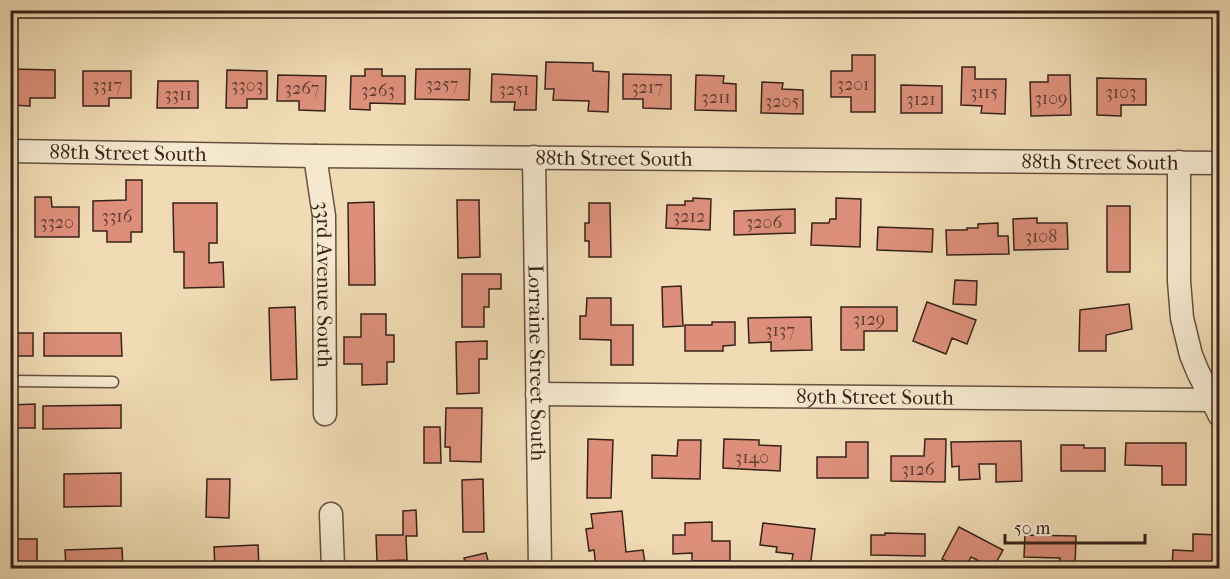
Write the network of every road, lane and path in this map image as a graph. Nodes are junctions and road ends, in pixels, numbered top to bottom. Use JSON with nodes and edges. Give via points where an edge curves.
{"nodes":[{"id":1,"x":10,"y":152,"type":"edge"},
{"id":2,"x":315,"y":156,"type":"junction"},
{"id":3,"x":534,"y":157,"type":"junction"},
{"id":4,"x":1179,"y":162,"type":"junction"},
{"id":5,"x":1220,"y":163,"type":"edge"},
{"id":6,"x":10,"y":381,"type":"edge"},
{"id":7,"x":113,"y":382,"type":"dead end"},
{"id":8,"x":537,"y":394,"type":"junction"},
{"id":9,"x":1216,"y":408,"type":"edge"},
{"id":10,"x":326,"y":414,"type":"dead end"},
{"id":11,"x":331,"y":514,"type":"dead end"},
{"id":12,"x":333,"y":568,"type":"edge"},
{"id":13,"x":540,"y":568,"type":"edge"}],
"edges":[{"from":1,"to":2,"type":"street","name":"88th Street South"},
{"from":2,"to":3,"type":"street","name":"88th Street South"},
{"from":2,"to":10,"type":"street","name":"33rd Avenue South","via":[[324,216]]},
{"from":3,"to":4,"type":"street","name":"88th Street South"},
{"from":3,"to":8,"type":"street","name":"Lorraine Street South"},
{"from":4,"to":5,"type":"street","name":"88th Street South"},
{"from":4,"to":9,"type":"street","via":[[1182,318],[1191,355]]},
{"from":6,"to":7,"type":"lane"},
{"from":8,"to":9,"type":"street","name":"89th Street South"},
{"from":8,"to":13,"type":"street","name":"Lorraine Street South"},
{"from":11,"to":12,"type":"street"}]}
